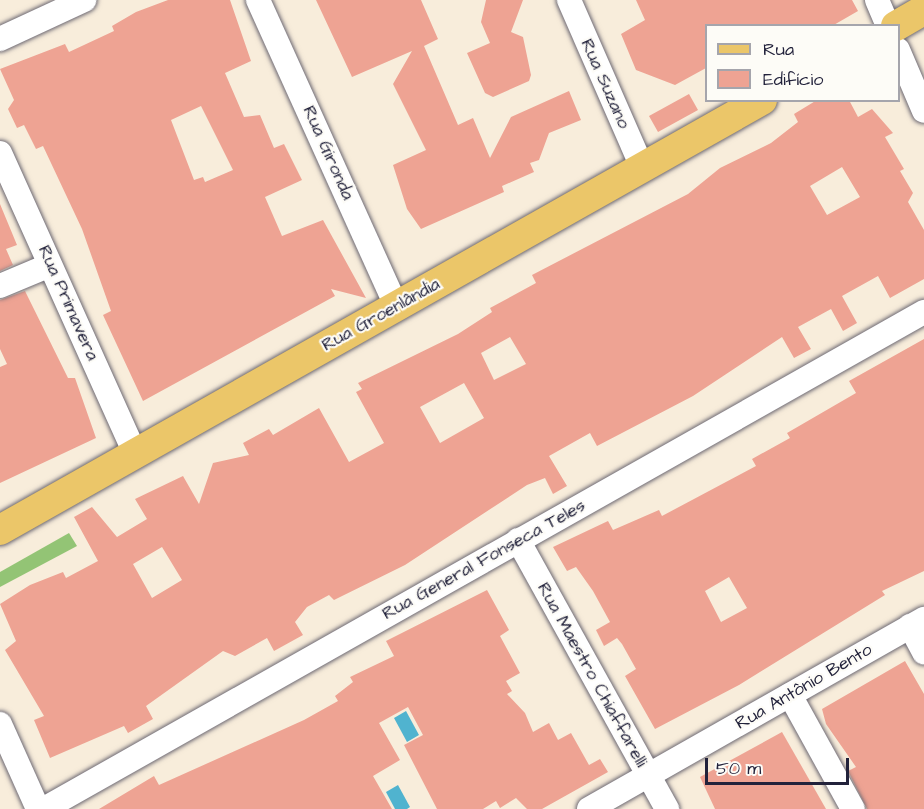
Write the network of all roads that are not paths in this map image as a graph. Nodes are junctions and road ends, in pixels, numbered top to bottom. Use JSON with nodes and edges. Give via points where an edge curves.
{"nodes":[{"id":1,"x":84,"y":0,"type":"edge"},
{"id":2,"x":258,"y":0,"type":"edge"},
{"id":3,"x":569,"y":0,"type":"edge"},
{"id":4,"x":877,"y":0,"type":"edge"},
{"id":5,"x":924,"y":10,"type":"edge"},
{"id":6,"x":887,"y":24,"type":"edge"},
{"id":7,"x":900,"y":24,"type":"edge"},
{"id":8,"x":0,"y":39,"type":"edge"},
{"id":9,"x":900,"y":55,"type":"edge"},
{"id":10,"x":758,"y":102,"type":"edge"},
{"id":11,"x":924,"y":111,"type":"edge"},
{"id":12,"x":0,"y":153,"type":"edge"},
{"id":13,"x":642,"y":167,"type":"junction"},
{"id":14,"x":50,"y":265,"type":"junction"},
{"id":15,"x":0,"y":286,"type":"edge"},
{"id":16,"x":396,"y":306,"type":"junction"},
{"id":17,"x":924,"y":312,"type":"edge"},
{"id":18,"x":135,"y":454,"type":"junction"},
{"id":19,"x":0,"y":530,"type":"edge"},
{"id":20,"x":518,"y":540,"type":"junction"},
{"id":21,"x":917,"y":623,"type":"edge"},
{"id":22,"x":924,"y":652,"type":"edge"},
{"id":23,"x":790,"y":695,"type":"junction"},
{"id":24,"x":0,"y":724,"type":"edge"},
{"id":25,"x":648,"y":776,"type":"junction"},
{"id":26,"x":38,"y":809,"type":"edge"},
{"id":27,"x":44,"y":809,"type":"edge"},
{"id":28,"x":589,"y":809,"type":"edge"},
{"id":29,"x":667,"y":809,"type":"edge"},
{"id":30,"x":853,"y":809,"type":"edge"}],
"edges":[{"from":1,"to":8,"type":"street"},
{"from":2,"to":16,"type":"street","name":"Rua Gironda"},
{"from":3,"to":13,"type":"street","name":"Rua Suzano"},
{"from":4,"to":6,"type":"street"},
{"from":5,"to":7,"type":"main road"},
{"from":9,"to":11,"type":"street"},
{"from":10,"to":13,"type":"main road","name":"Rua Groenlândia"},
{"from":12,"to":14,"type":"street","name":"Rua Primavera"},
{"from":13,"to":16,"type":"main road","name":"Rua Groenlândia"},
{"from":14,"to":15,"type":"street"},
{"from":14,"to":18,"type":"street","name":"Rua Primavera"},
{"from":16,"to":18,"type":"main road","name":"Rua Groenlândia"},
{"from":17,"to":20,"type":"street","name":"Rua General Fonseca Teles"},
{"from":18,"to":19,"type":"main road","name":"Rua Groenlândia"},
{"from":20,"to":25,"type":"street","name":"Rua Maestro Chiaffarelli"},
{"from":20,"to":27,"type":"street","name":"Rua General Fonseca Teles"},
{"from":21,"to":22,"type":"street"},
{"from":21,"to":23,"type":"street","name":"Rua Antônio Bento"},
{"from":23,"to":25,"type":"street","name":"Rua Antônio Bento"},
{"from":23,"to":30,"type":"street"},
{"from":24,"to":26,"type":"street"},
{"from":25,"to":28,"type":"street","name":"Rua Antônio Bento"},
{"from":25,"to":29,"type":"street","name":"Rua Maestro Chiaffarelli"}]}
